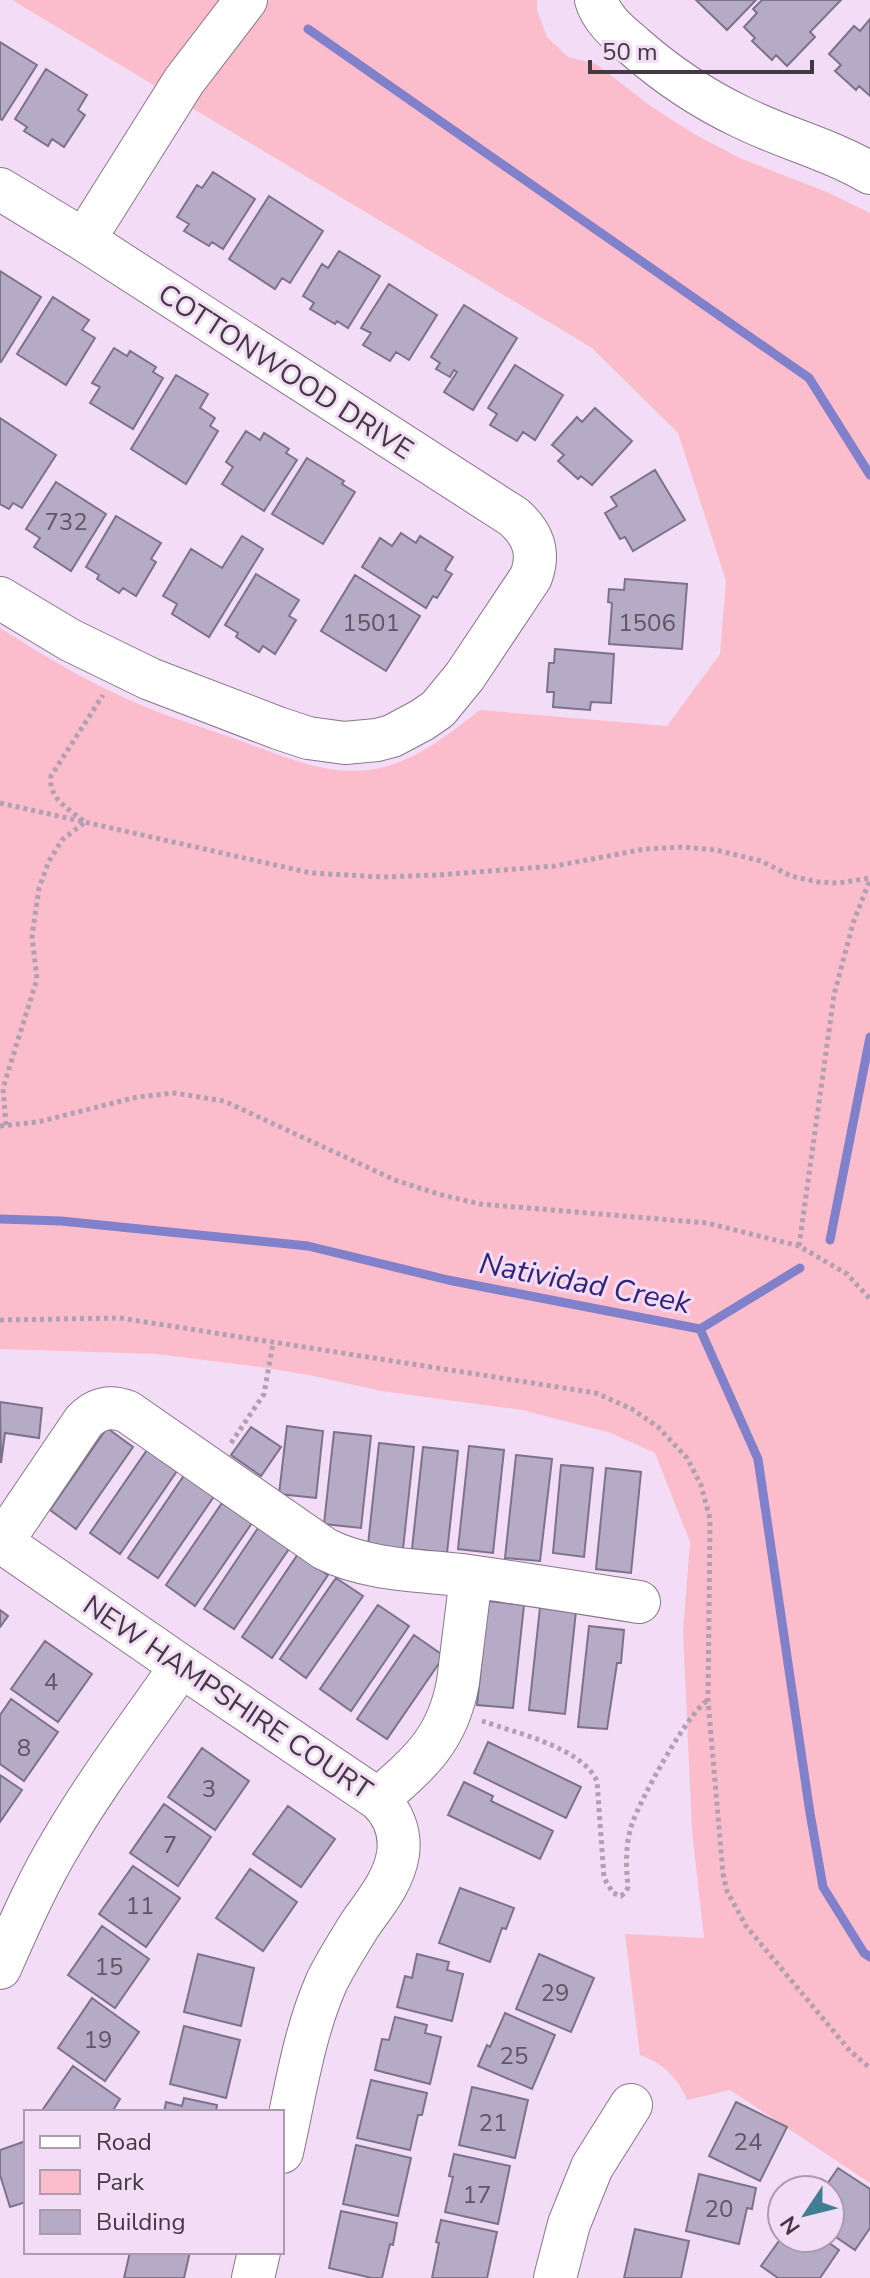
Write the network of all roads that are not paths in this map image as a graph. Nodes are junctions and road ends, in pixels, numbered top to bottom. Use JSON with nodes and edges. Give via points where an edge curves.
{"nodes":[{"id":1,"x":246,"y":0,"type":"edge"},
{"id":2,"x":596,"y":0,"type":"edge"},
{"id":3,"x":870,"y":173,"type":"edge"},
{"id":4,"x":0,"y":189,"type":"edge"},
{"id":5,"x":84,"y":240,"type":"junction"},
{"id":6,"x":0,"y":598,"type":"edge"},
{"id":7,"x":1,"y":1541,"type":"edge"},
{"id":8,"x":471,"y":1577,"type":"junction"},
{"id":9,"x":639,"y":1602,"type":"dead end"},
{"id":10,"x":181,"y":1666,"type":"junction"},
{"id":11,"x":378,"y":1799,"type":"junction"},
{"id":12,"x":0,"y":1968,"type":"edge"},
{"id":13,"x":631,"y":2105,"type":"dead end"},
{"id":14,"x":284,"y":2144,"type":"edge"},
{"id":15,"x":259,"y":2254,"type":"edge"},
{"id":16,"x":253,"y":2278,"type":"edge"},
{"id":17,"x":555,"y":2278,"type":"edge"}],
"edges":[{"from":1,"to":5,"type":"street","via":[[184,81]]},
{"from":2,"to":3,"type":"street","via":[[605,19],[691,91]]},
{"from":4,"to":5,"type":"street","name":"COTTONWOOD DRIVE"},
{"from":5,"to":6,"type":"street","name":"COTTONWOOD DRIVE","via":[[514,517],[532,539],[531,577],[438,709],[406,730],[345,743],[308,738],[122,666]]},
{"from":7,"to":8,"type":"street","via":[[84,1421],[99,1410],[118,1408],[343,1558]]},
{"from":7,"to":10,"type":"street","name":"NEW HAMPSHIRE COURT"},
{"from":8,"to":9,"type":"street"},
{"from":8,"to":11,"type":"street","via":[[458,1682],[446,1726],[412,1770]]},
{"from":10,"to":11,"type":"street","name":"NEW HAMPSHIRE COURT"},
{"from":10,"to":12,"type":"street","via":[[61,1842]]},
{"from":11,"to":14,"type":"street","name":"NEW HAMPSHIRE COURT","via":[[396,1829],[394,1869],[346,1945],[316,2008]]},
{"from":13,"to":17,"type":"street","via":[[592,2167]]},
{"from":15,"to":16,"type":"street"}]}
